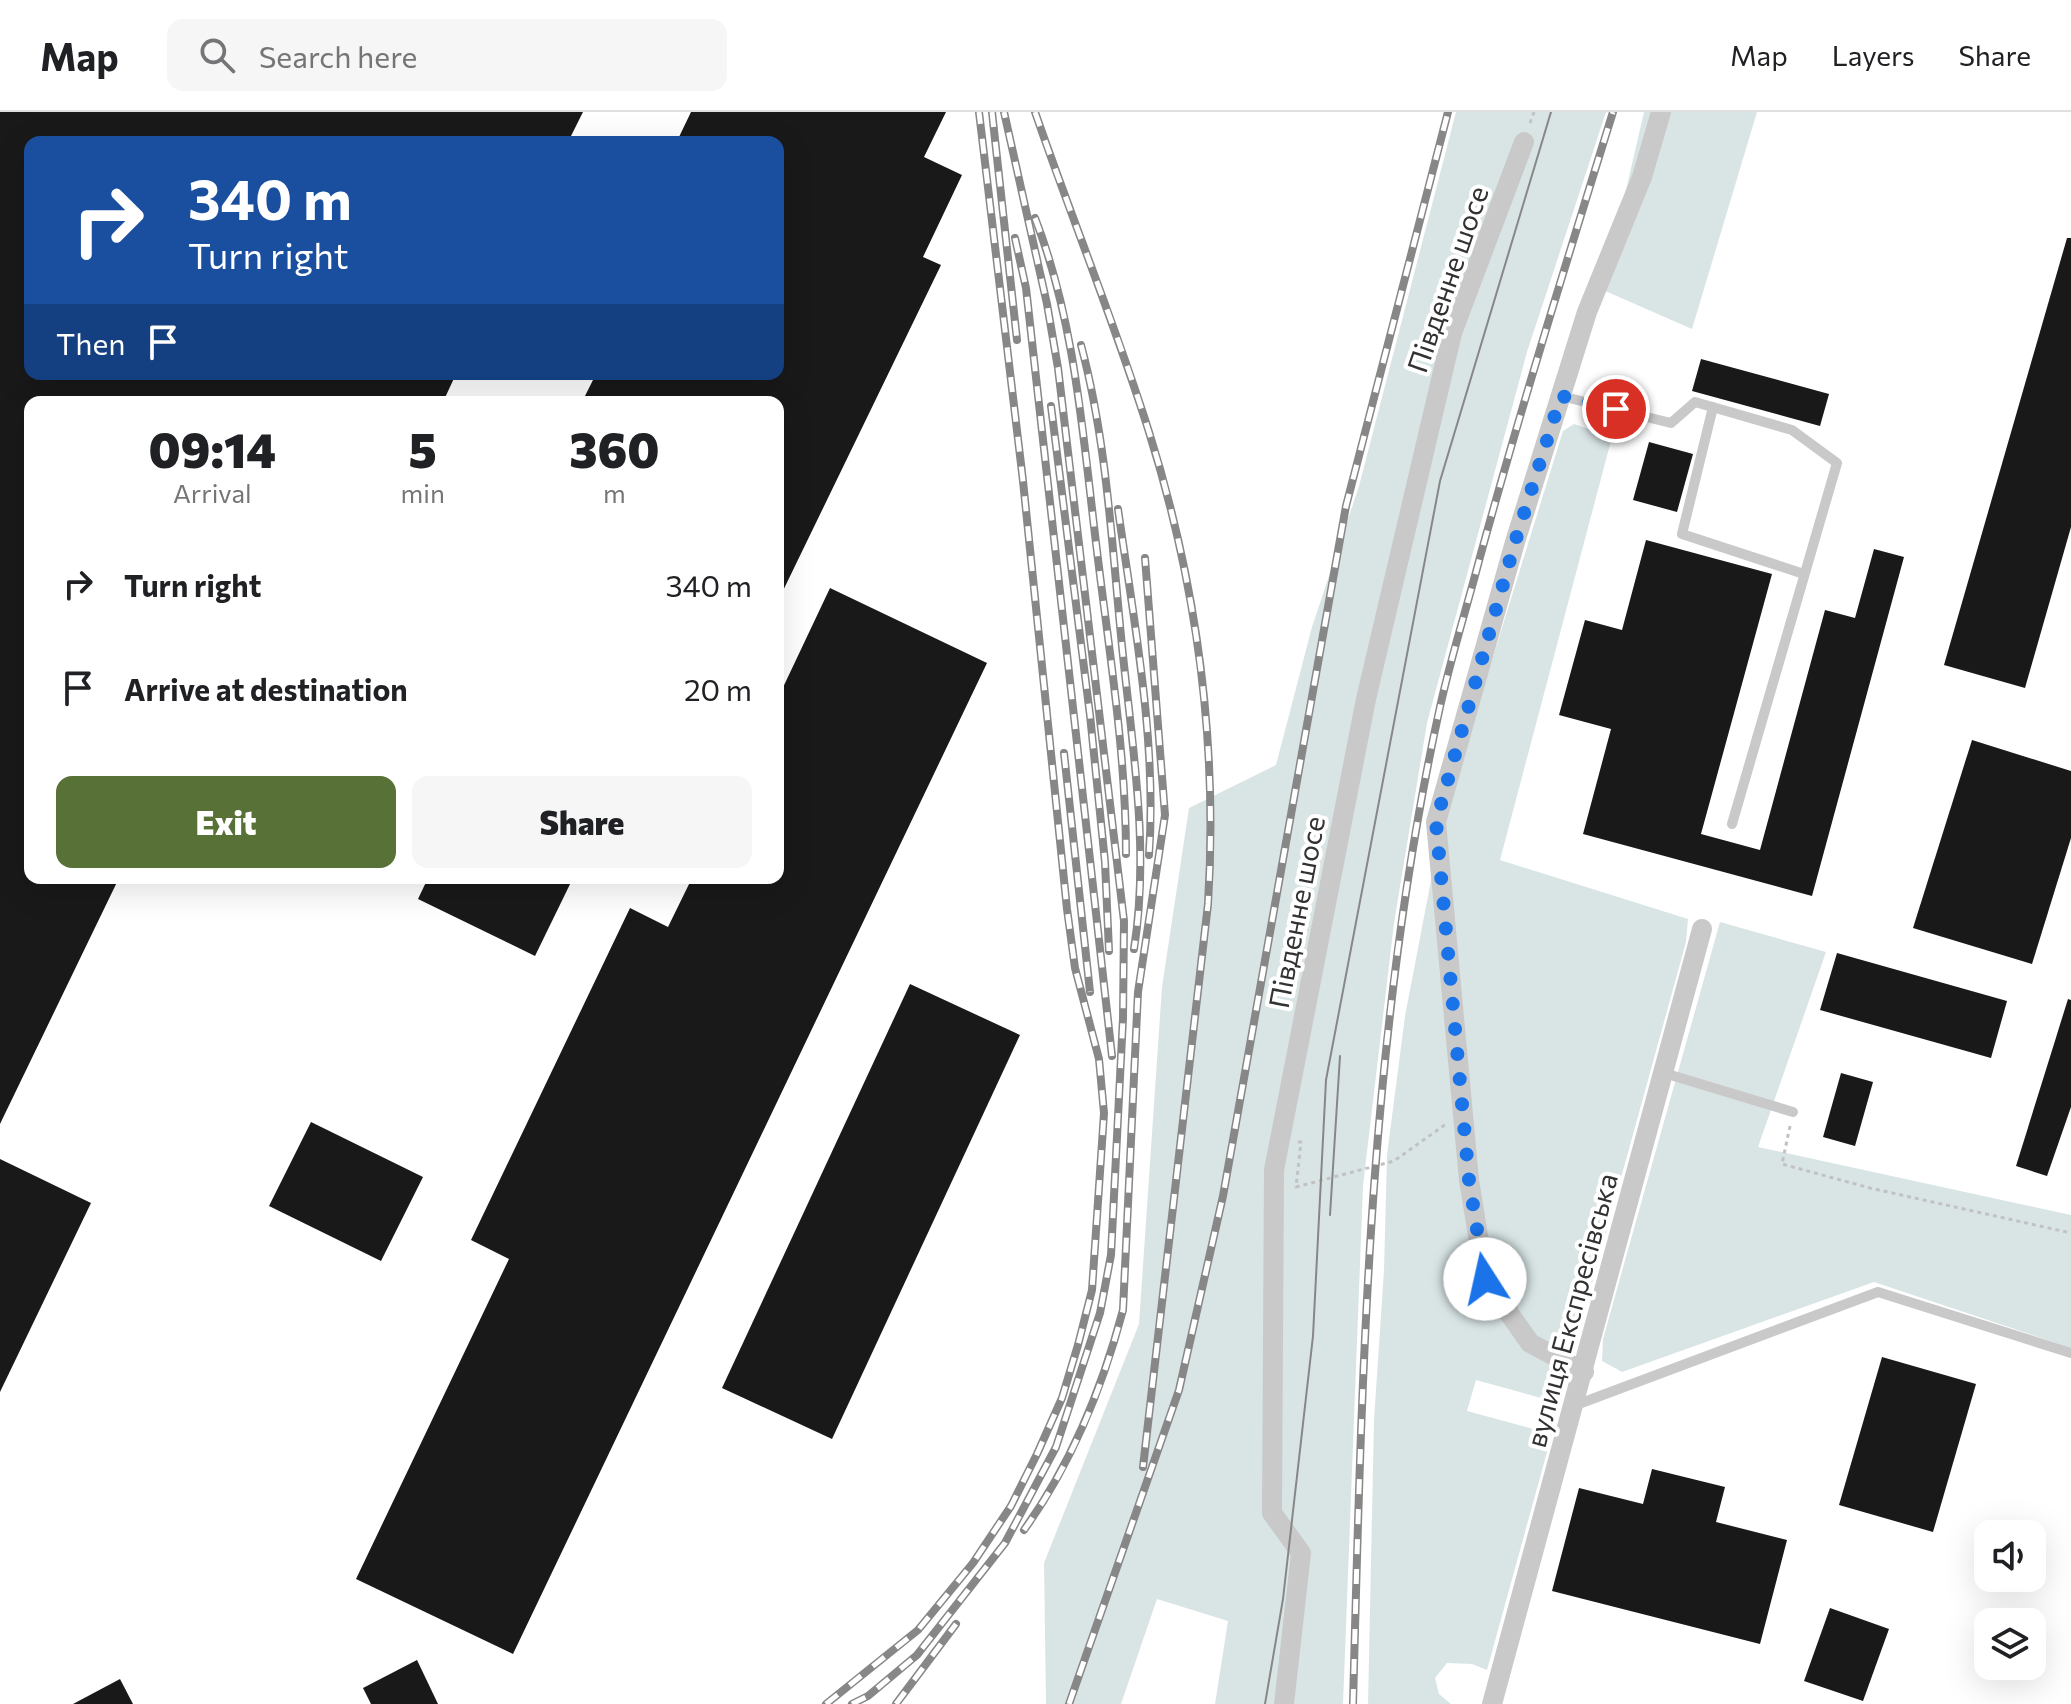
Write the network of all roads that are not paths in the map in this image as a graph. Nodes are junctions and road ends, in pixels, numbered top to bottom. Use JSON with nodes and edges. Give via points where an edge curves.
{"nodes":[{"id":1,"x":1661,"y":112,"type":"edge"},
{"id":2,"x":1524,"y":142,"type":"dead end"},
{"id":3,"x":1561,"y":396,"type":"junction"},
{"id":4,"x":1713,"y":407,"type":"junction"},
{"id":5,"x":1804,"y":574,"type":"junction"},
{"id":6,"x":1732,"y":824,"type":"dead end"},
{"id":7,"x":1702,"y":929,"type":"dead end"},
{"id":8,"x":1664,"y":1073,"type":"junction"},
{"id":9,"x":1793,"y":1112,"type":"road end"},
{"id":10,"x":2071,"y":1353,"type":"edge"},
{"id":11,"x":1584,"y":1372,"type":"junction"},
{"id":12,"x":1576,"y":1405,"type":"junction"},
{"id":13,"x":1284,"y":1704,"type":"edge"},
{"id":14,"x":1492,"y":1704,"type":"edge"}],
"edges":[{"from":1,"to":3,"type":"street"},
{"from":2,"to":13,"type":"street","name":"Південне шосе","via":[[1452,333],[1366,699],[1274,1170],[1272,1513],[1301,1553]]},
{"from":3,"to":4,"type":"lane","via":[[1671,423],[1695,402]]},
{"from":3,"to":11,"type":"street","via":[[1436,822],[1469,1180],[1485,1279],[1530,1343]]},
{"from":4,"to":5,"type":"lane","via":[[1792,430],[1837,463]]},
{"from":4,"to":5,"type":"lane","via":[[1682,534]]},
{"from":5,"to":6,"type":"lane"},
{"from":7,"to":8,"type":"street","name":"вулиця Експресівська"},
{"from":8,"to":9,"type":"lane"},
{"from":8,"to":11,"type":"street","name":"вулиця Експресівська"},
{"from":10,"to":12,"type":"lane","via":[[1878,1292]]},
{"from":11,"to":12,"type":"street","name":"вулиця Експресівська"},
{"from":12,"to":14,"type":"street","name":"вулиця Експресівська"}]}
